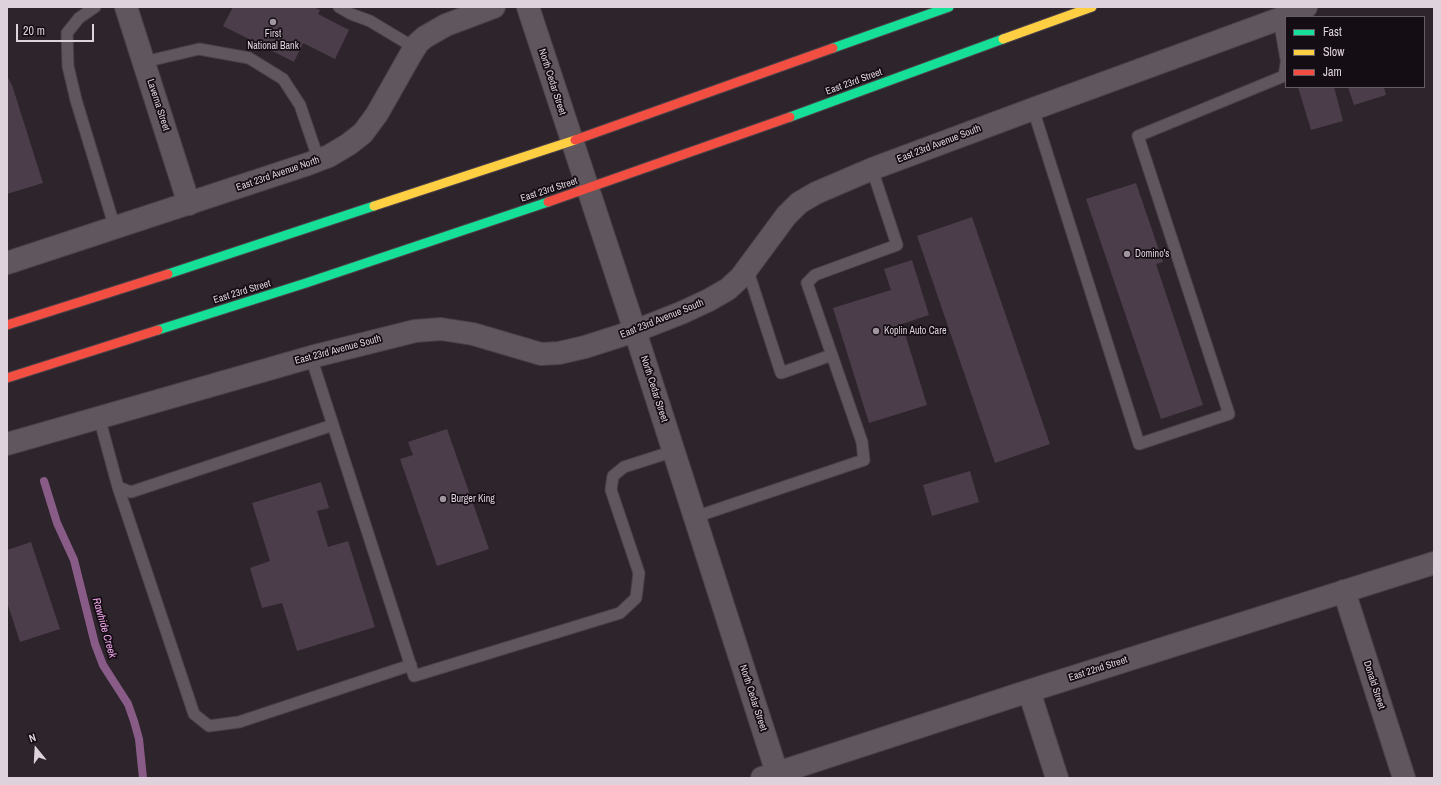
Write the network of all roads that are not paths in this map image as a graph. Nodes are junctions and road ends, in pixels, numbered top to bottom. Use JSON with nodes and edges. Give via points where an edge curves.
{"nodes":[{"id":1,"x":95,"y":7,"type":"edge"},
{"id":2,"x":126,"y":7,"type":"edge"},
{"id":3,"x":339,"y":7,"type":"edge"},
{"id":4,"x":494,"y":7,"type":"edge"},
{"id":5,"x":528,"y":7,"type":"edge"},
{"id":6,"x":949,"y":7,"type":"edge"},
{"id":7,"x":1092,"y":7,"type":"edge"},
{"id":8,"x":1306,"y":7,"type":"edge"},
{"id":9,"x":1285,"y":16,"type":"edge"},
{"id":10,"x":1286,"y":16,"type":"edge"},
{"id":11,"x":1279,"y":19,"type":"junction"},
{"id":12,"x":415,"y":48,"type":"junction"},
{"id":13,"x":1285,"y":53,"type":"edge"},
{"id":14,"x":144,"y":62,"type":"junction"},
{"id":15,"x":1285,"y":70,"type":"edge"},
{"id":16,"x":1033,"y":109,"type":"junction"},
{"id":17,"x":572,"y":141,"type":"junction"},
{"id":18,"x":319,"y":160,"type":"junction"},
{"id":19,"x":872,"y":170,"type":"junction"},
{"id":20,"x":588,"y":189,"type":"junction"},
{"id":21,"x":189,"y":204,"type":"junction"},
{"id":22,"x":115,"y":228,"type":"junction"},
{"id":23,"x":7,"y":263,"type":"edge"},
{"id":24,"x":747,"y":268,"type":"junction"},
{"id":25,"x":7,"y":325,"type":"edge"},
{"id":26,"x":635,"y":330,"type":"junction"},
{"id":27,"x":832,"y":355,"type":"junction"},
{"id":28,"x":311,"y":357,"type":"junction"},
{"id":29,"x":7,"y":378,"type":"edge"},
{"id":30,"x":99,"y":417,"type":"junction"},
{"id":31,"x":333,"y":425,"type":"junction"},
{"id":32,"x":7,"y":444,"type":"edge"},
{"id":33,"x":674,"y":450,"type":"junction"},
{"id":34,"x":118,"y":487,"type":"junction"},
{"id":35,"x":695,"y":516,"type":"junction"},
{"id":36,"x":1434,"y":563,"type":"edge"},
{"id":37,"x":1344,"y":591,"type":"junction"},
{"id":38,"x":411,"y":665,"type":"junction"},
{"id":39,"x":1029,"y":691,"type":"junction"},
{"id":40,"x":769,"y":776,"type":"edge"},
{"id":41,"x":1057,"y":778,"type":"edge"},
{"id":42,"x":1404,"y":778,"type":"edge"}],
"edges":[{"from":1,"to":22,"type":"lane","via":[[79,18],[67,33],[68,66]]},
{"from":2,"to":14,"type":"street","name":"Laverna Street"},
{"from":3,"to":12,"type":"lane"},
{"from":4,"to":12,"type":"street","name":"East 23rd Avenue North","via":[[438,28]]},
{"from":5,"to":17,"type":"street","name":"North Cedar Street"},
{"from":6,"to":17,"type":"main road"},
{"from":7,"to":20,"type":"main road","name":"East 23rd Street"},
{"from":8,"to":10,"type":"street","name":"East 23rd Avenue South"},
{"from":9,"to":11,"type":"street","name":"East 23rd Avenue South"},
{"from":11,"to":13,"type":"lane"},
{"from":11,"to":16,"type":"street","name":"East 23rd Avenue South"},
{"from":12,"to":18,"type":"street","name":"East 23rd Avenue North","via":[[377,114],[363,133],[340,151]]},
{"from":14,"to":18,"type":"lane","via":[[199,49],[249,58],[283,79],[300,105]]},
{"from":14,"to":21,"type":"street","name":"Laverna Street"},
{"from":15,"to":16,"type":"lane","via":[[1284,76],[1138,136],[1229,414],[1139,444]]},
{"from":16,"to":19,"type":"street","name":"East 23rd Avenue South"},
{"from":17,"to":20,"type":"street","name":"North Cedar Street"},
{"from":17,"to":25,"type":"main road"},
{"from":18,"to":21,"type":"street","name":"East 23rd Avenue North"},
{"from":19,"to":24,"type":"street","name":"East 23rd Avenue South","via":[[816,193],[799,203],[786,216]]},
{"from":19,"to":27,"type":"lane","via":[[897,245],[815,275],[807,283]]},
{"from":20,"to":26,"type":"street","name":"North Cedar Street"},
{"from":20,"to":29,"type":"main road","name":"East 23rd Street","via":[[306,283]]},
{"from":21,"to":22,"type":"street","name":"East 23rd Avenue North"},
{"from":22,"to":23,"type":"street","name":"East 23rd Avenue North"},
{"from":24,"to":26,"type":"street","name":"East 23rd Avenue South","via":[[728,289],[709,300]]},
{"from":24,"to":27,"type":"lane","via":[[781,372]]},
{"from":26,"to":28,"type":"street","name":"East 23rd Avenue South","via":[[585,347],[541,354],[473,334],[441,330],[414,331]]},
{"from":26,"to":33,"type":"street","name":"North Cedar Street"},
{"from":27,"to":35,"type":"lane","via":[[862,442],[864,460]]},
{"from":28,"to":30,"type":"street","name":"East 23rd Avenue South"},
{"from":28,"to":31,"type":"lane"},
{"from":30,"to":32,"type":"street","name":"East 23rd Avenue South"},
{"from":30,"to":34,"type":"lane"},
{"from":31,"to":34,"type":"lane","via":[[131,492]]},
{"from":31,"to":38,"type":"lane"},
{"from":33,"to":35,"type":"street","name":"North Cedar Street"},
{"from":33,"to":38,"type":"lane","via":[[624,467],[613,476],[611,490],[639,573],[636,598],[620,613],[414,676]]},
{"from":34,"to":38,"type":"lane","via":[[194,714],[209,726],[239,722]]},
{"from":35,"to":40,"type":"street","name":"North Cedar Street"},
{"from":36,"to":37,"type":"street","name":"East 22nd Street"},
{"from":37,"to":39,"type":"street","name":"East 22nd Street"},
{"from":37,"to":42,"type":"street","name":"Donald Street"},
{"from":39,"to":40,"type":"street","name":"East 22nd Street"},
{"from":39,"to":41,"type":"street"}]}
